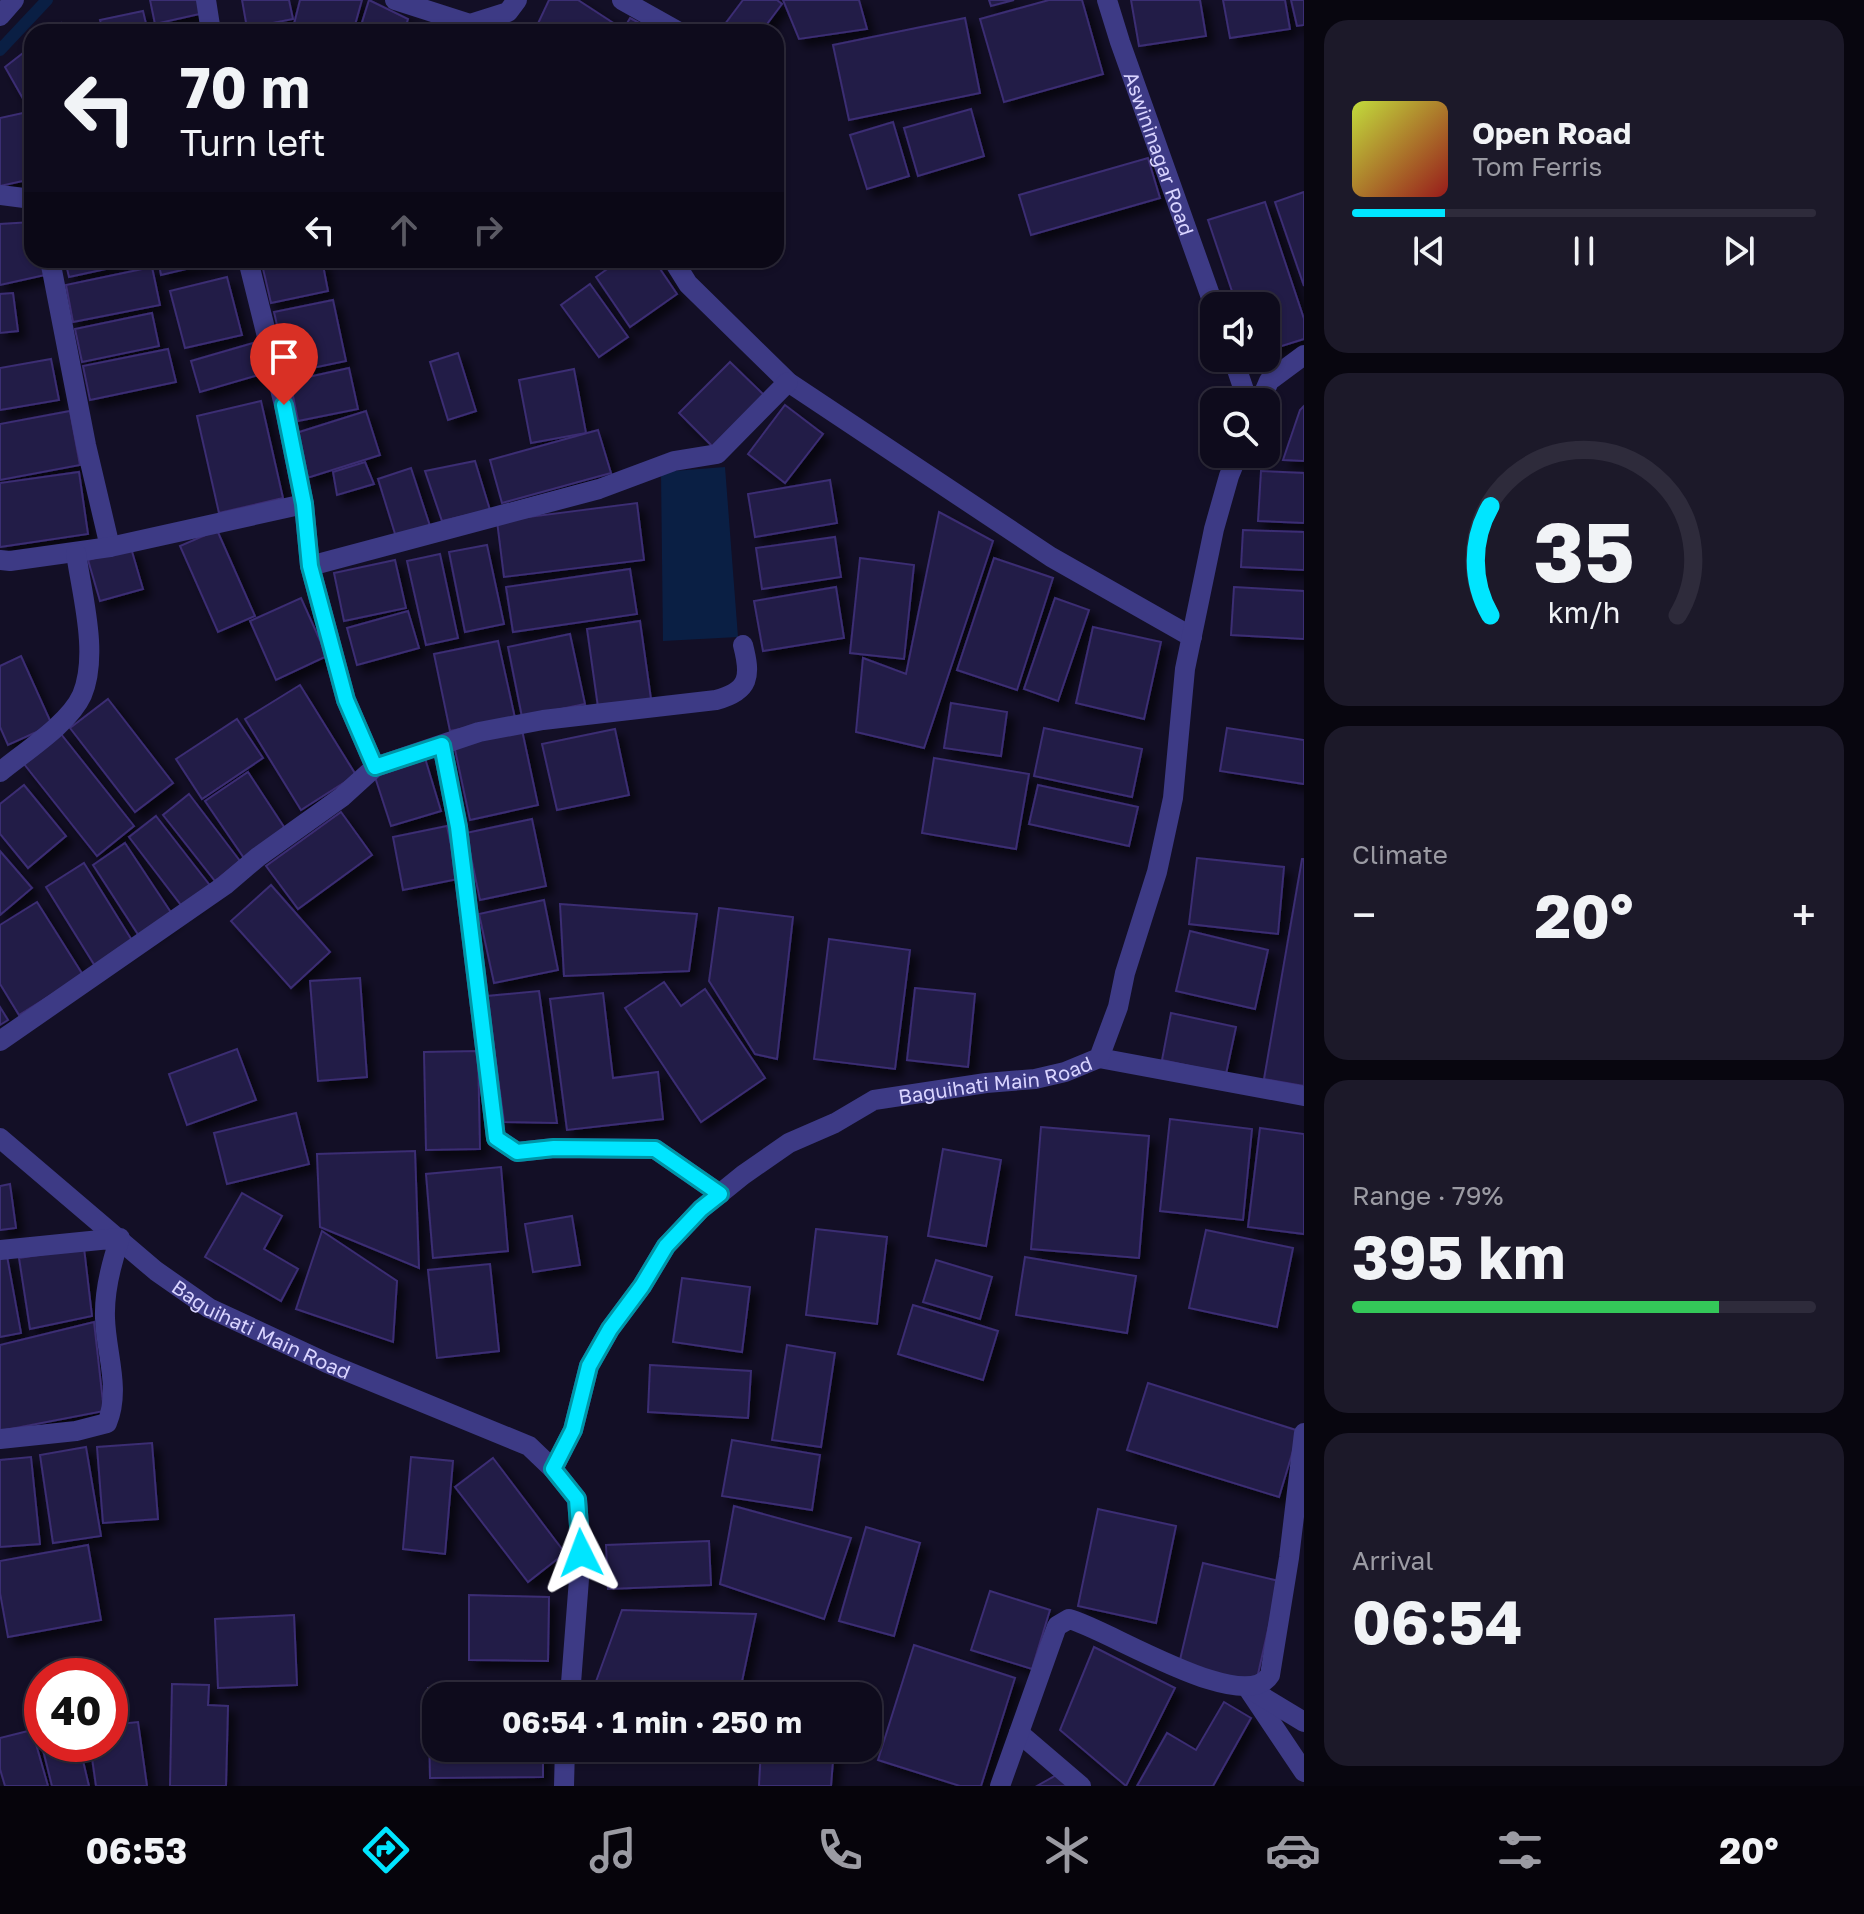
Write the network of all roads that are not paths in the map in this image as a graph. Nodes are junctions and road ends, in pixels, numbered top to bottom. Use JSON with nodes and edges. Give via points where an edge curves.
{"nodes":[{"id":1,"x":14,"y":0,"type":"edge"},
{"id":2,"x":206,"y":0,"type":"edge"},
{"id":3,"x":395,"y":0,"type":"edge"},
{"id":4,"x":517,"y":0,"type":"edge"},
{"id":5,"x":622,"y":0,"type":"edge"},
{"id":6,"x":1107,"y":0,"type":"edge"},
{"id":7,"x":0,"y":16,"type":"edge"},
{"id":8,"x":210,"y":24,"type":"edge"},
{"id":9,"x":665,"y":24,"type":"edge"},
{"id":10,"x":0,"y":195,"type":"edge"},
{"id":11,"x":24,"y":198,"type":"edge"},
{"id":12,"x":52,"y":268,"type":"edge"},
{"id":13,"x":250,"y":268,"type":"edge"},
{"id":14,"x":678,"y":268,"type":"edge"},
{"id":15,"x":1209,"y":292,"type":"edge"},
{"id":16,"x":1304,"y":355,"type":"edge"},
{"id":17,"x":788,"y":382,"type":"junction"},
{"id":18,"x":1266,"y":388,"type":"edge"},
{"id":19,"x":1232,"y":468,"type":"edge"},
{"id":20,"x":304,"y":504,"type":"junction"},
{"id":21,"x":110,"y":547,"type":"junction"},
{"id":22,"x":76,"y":553,"type":"junction"},
{"id":23,"x":0,"y":560,"type":"edge"},
{"id":24,"x":310,"y":566,"type":"junction"},
{"id":25,"x":1192,"y":637,"type":"junction"},
{"id":26,"x":743,"y":645,"type":"dead end"},
{"id":27,"x":442,"y":745,"type":"junction"},
{"id":28,"x":375,"y":767,"type":"junction"},
{"id":29,"x":0,"y":772,"type":"edge"},
{"id":30,"x":0,"y":1041,"type":"edge"},
{"id":31,"x":1099,"y":1058,"type":"junction"},
{"id":32,"x":1304,"y":1096,"type":"edge"},
{"id":33,"x":0,"y":1138,"type":"edge"},
{"id":34,"x":720,"y":1194,"type":"junction"},
{"id":35,"x":120,"y":1238,"type":"junction"},
{"id":36,"x":0,"y":1250,"type":"edge"},
{"id":37,"x":1304,"y":1433,"type":"edge"},
{"id":38,"x":0,"y":1439,"type":"edge"},
{"id":39,"x":553,"y":1469,"type":"junction"},
{"id":40,"x":571,"y":1682,"type":"edge"},
{"id":41,"x":1247,"y":1687,"type":"junction"},
{"id":42,"x":1304,"y":1722,"type":"edge"},
{"id":43,"x":1019,"y":1733,"type":"junction"},
{"id":44,"x":565,"y":1762,"type":"edge"},
{"id":45,"x":1304,"y":1772,"type":"edge"},
{"id":46,"x":564,"y":1786,"type":"edge"},
{"id":47,"x":1000,"y":1786,"type":"edge"},
{"id":48,"x":1081,"y":1786,"type":"edge"}],
"edges":[{"from":1,"to":7,"type":"street"},
{"from":2,"to":8,"type":"street"},
{"from":3,"to":4,"type":"street","via":[[470,24],[508,12]]},
{"from":5,"to":9,"type":"street"},
{"from":6,"to":15,"type":"street","name":"Aswininagar Road"},
{"from":10,"to":11,"type":"street"},
{"from":12,"to":21,"type":"street"},
{"from":13,"to":20,"type":"street"},
{"from":14,"to":17,"type":"street"},
{"from":16,"to":18,"type":"street"},
{"from":17,"to":24,"type":"street","via":[[717,454],[674,461],[599,489]]},
{"from":17,"to":25,"type":"street","via":[[1051,557]]},
{"from":19,"to":25,"type":"street","name":"Baguihati Main Road"},
{"from":20,"to":21,"type":"street"},
{"from":20,"to":24,"type":"street"},
{"from":21,"to":22,"type":"street"},
{"from":22,"to":23,"type":"street"},
{"from":22,"to":29,"type":"street","via":[[87,626],[88,671],[81,698],[58,726]]},
{"from":24,"to":28,"type":"street","via":[[346,700]]},
{"from":25,"to":31,"type":"street","name":"Baguihati Main Road","via":[[1173,798],[1157,872]]},
{"from":26,"to":27,"type":"street","via":[[749,668],[734,695],[543,720]]},
{"from":27,"to":28,"type":"street"},
{"from":27,"to":34,"type":"street","via":[[458,827],[496,1138],[517,1152],[655,1149]]},
{"from":28,"to":30,"type":"street","via":[[225,885]]},
{"from":31,"to":32,"type":"street"},
{"from":31,"to":34,"type":"street","name":"Baguihati Main Road","via":[[1035,1079],[874,1100],[789,1143]]},
{"from":33,"to":35,"type":"street","name":"Baguihati Main Road"},
{"from":34,"to":39,"type":"street","name":"Baguihati Main Road","via":[[666,1246],[610,1329],[589,1366],[573,1430]]},
{"from":35,"to":36,"type":"street"},
{"from":35,"to":38,"type":"street","via":[[108,1275],[105,1318],[114,1407],[107,1423]]},
{"from":35,"to":39,"type":"street","name":"Baguihati Main Road","via":[[209,1308],[529,1446]]},
{"from":37,"to":41,"type":"street","via":[[1270,1675],[1260,1686]]},
{"from":39,"to":40,"type":"street","name":"Baguihati Main Road","via":[[577,1499],[581,1553]]},
{"from":41,"to":42,"type":"street"},
{"from":41,"to":43,"type":"street","via":[[1166,1663],[1069,1619],[1057,1626]]},
{"from":41,"to":45,"type":"street"},
{"from":43,"to":47,"type":"street"},
{"from":43,"to":48,"type":"street"},
{"from":44,"to":46,"type":"street"}]}
